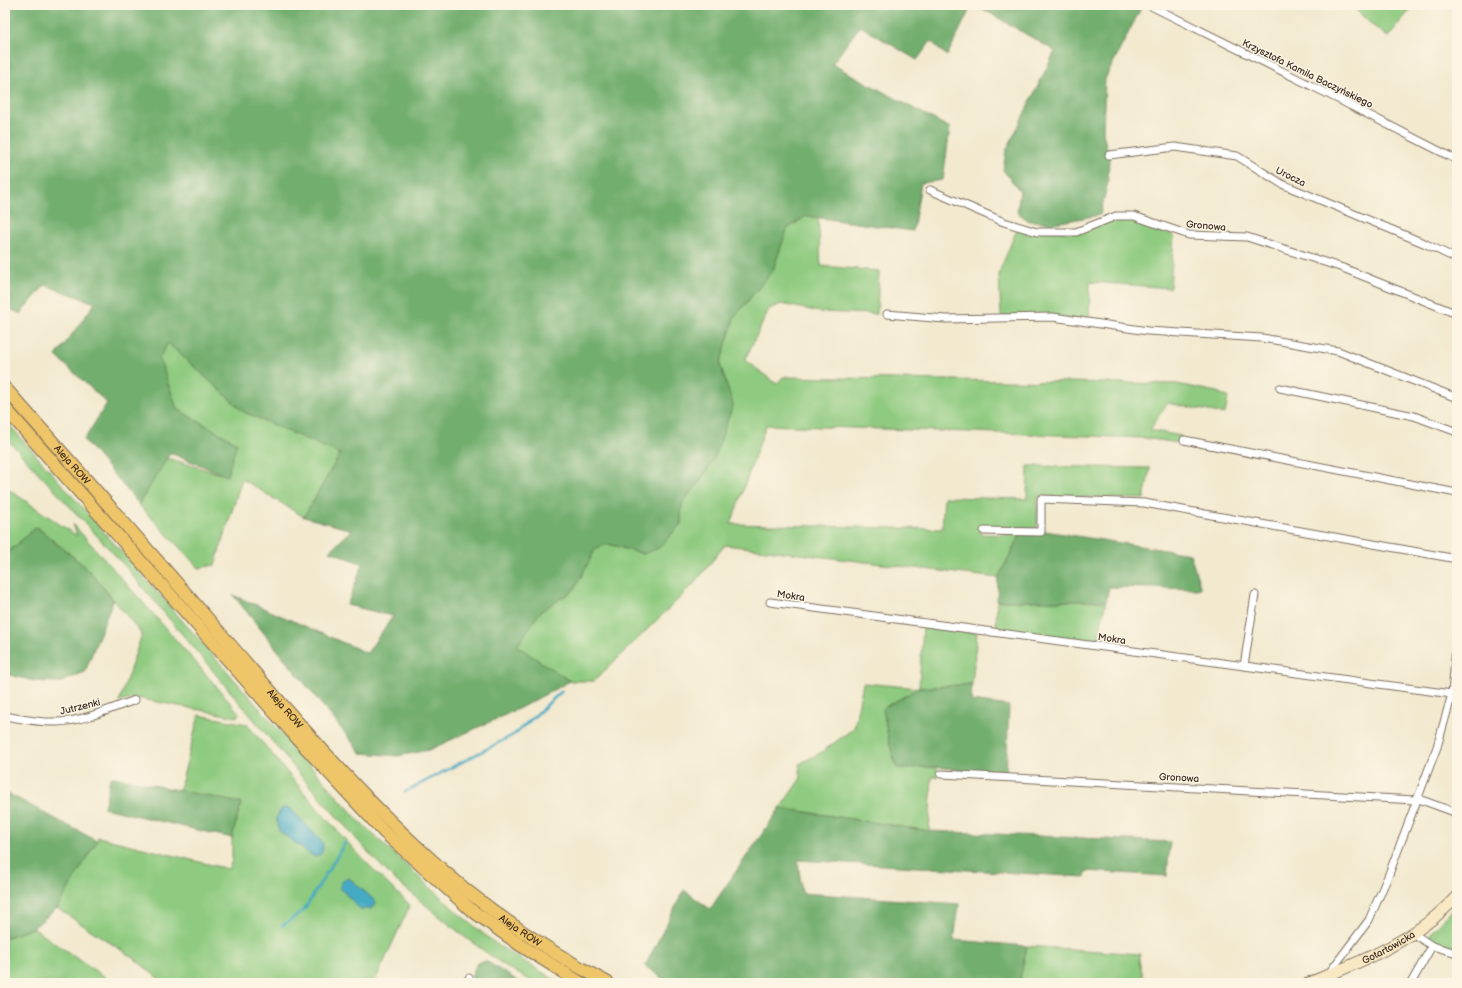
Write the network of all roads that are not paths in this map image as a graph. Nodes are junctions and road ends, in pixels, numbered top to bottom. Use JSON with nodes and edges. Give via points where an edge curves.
{"nodes":[{"id":1,"x":1149,"y":5,"type":"edge"},
{"id":2,"x":1109,"y":155,"type":"dead end"},
{"id":3,"x":1457,"y":160,"type":"edge"},
{"id":4,"x":930,"y":190,"type":"dead end"},
{"id":5,"x":1457,"y":259,"type":"edge"},
{"id":6,"x":887,"y":314,"type":"dead end"},
{"id":7,"x":1457,"y":314,"type":"edge"},
{"id":8,"x":5,"y":388,"type":"edge"},
{"id":9,"x":1280,"y":388,"type":"dead end"},
{"id":10,"x":1457,"y":398,"type":"edge"},
{"id":11,"x":5,"y":408,"type":"edge"},
{"id":12,"x":1457,"y":432,"type":"edge"},
{"id":13,"x":1184,"y":440,"type":"dead end"},
{"id":14,"x":1457,"y":493,"type":"edge"},
{"id":15,"x":984,"y":531,"type":"dead end"},
{"id":16,"x":1457,"y":559,"type":"edge"},
{"id":17,"x":1256,"y":595,"type":"dead end"},
{"id":18,"x":770,"y":602,"type":"dead end"},
{"id":19,"x":1457,"y":635,"type":"edge"},
{"id":20,"x":1244,"y":666,"type":"junction"},
{"id":21,"x":1455,"y":669,"type":"edge"},
{"id":22,"x":1452,"y":694,"type":"junction"},
{"id":23,"x":135,"y":700,"type":"dead end"},
{"id":24,"x":5,"y":716,"type":"edge"},
{"id":25,"x":941,"y":774,"type":"dead end"},
{"id":26,"x":1416,"y":799,"type":"junction"},
{"id":27,"x":1457,"y":813,"type":"edge"},
{"id":28,"x":1457,"y":896,"type":"edge"},
{"id":29,"x":1414,"y":934,"type":"junction"},
{"id":30,"x":1432,"y":946,"type":"junction"},
{"id":31,"x":1457,"y":953,"type":"edge"},
{"id":32,"x":1328,"y":975,"type":"junction"},
{"id":33,"x":466,"y":983,"type":"edge"},
{"id":34,"x":471,"y":983,"type":"edge"},
{"id":35,"x":581,"y":983,"type":"edge"},
{"id":36,"x":608,"y":983,"type":"edge"},
{"id":37,"x":1309,"y":983,"type":"edge"},
{"id":38,"x":1411,"y":983,"type":"edge"}],
"edges":[{"from":1,"to":3,"type":"street","name":"Krzysztofa Kamila Baczyńskiego"},
{"from":2,"to":5,"type":"street","name":"Urocza","via":[[1175,147],[1237,156],[1282,184]]},
{"from":4,"to":7,"type":"street","name":"Gronowa","via":[[1004,222],[1037,232],[1076,232],[1116,216],[1134,216],[1189,235],[1246,237],[1343,268]]},
{"from":6,"to":10,"type":"street","via":[[945,319],[1053,317],[1148,331],[1262,338],[1338,352]]},
{"from":8,"to":36,"type":"main road","name":"Aleja ROW","via":[[320,747],[426,856],[486,905],[550,950]]},
{"from":9,"to":12,"type":"street","via":[[1414,416]]},
{"from":11,"to":35,"type":"main road","name":"Aleja ROW","via":[[306,748],[384,832],[470,909],[520,945]]},
{"from":13,"to":14,"type":"street"},
{"from":15,"to":16,"type":"street","via":[[1041,532],[1041,498],[1144,503]]},
{"from":17,"to":20,"type":"street"},
{"from":18,"to":20,"type":"street","name":"Mokra"},
{"from":19,"to":21,"type":"street"},
{"from":20,"to":22,"type":"street","name":"Mokra"},
{"from":21,"to":22,"type":"street"},
{"from":22,"to":26,"type":"street","via":[[1437,747]]},
{"from":23,"to":24,"type":"street","name":"Jutrzenki","via":[[85,717],[58,722],[31,721]]},
{"from":25,"to":26,"type":"street","name":"Gronowa"},
{"from":26,"to":27,"type":"street","name":"Gronowa"},
{"from":26,"to":32,"type":"street","via":[[1369,920]]},
{"from":28,"to":29,"type":"street","name":"Gotartowicka"},
{"from":29,"to":30,"type":"street"},
{"from":29,"to":32,"type":"street","name":"Gotartowicka"},
{"from":30,"to":31,"type":"street"},
{"from":30,"to":38,"type":"street"},
{"from":32,"to":37,"type":"street","name":"Gotartowicka"},
{"from":33,"to":34,"type":"street","via":[[469,978]]}]}
